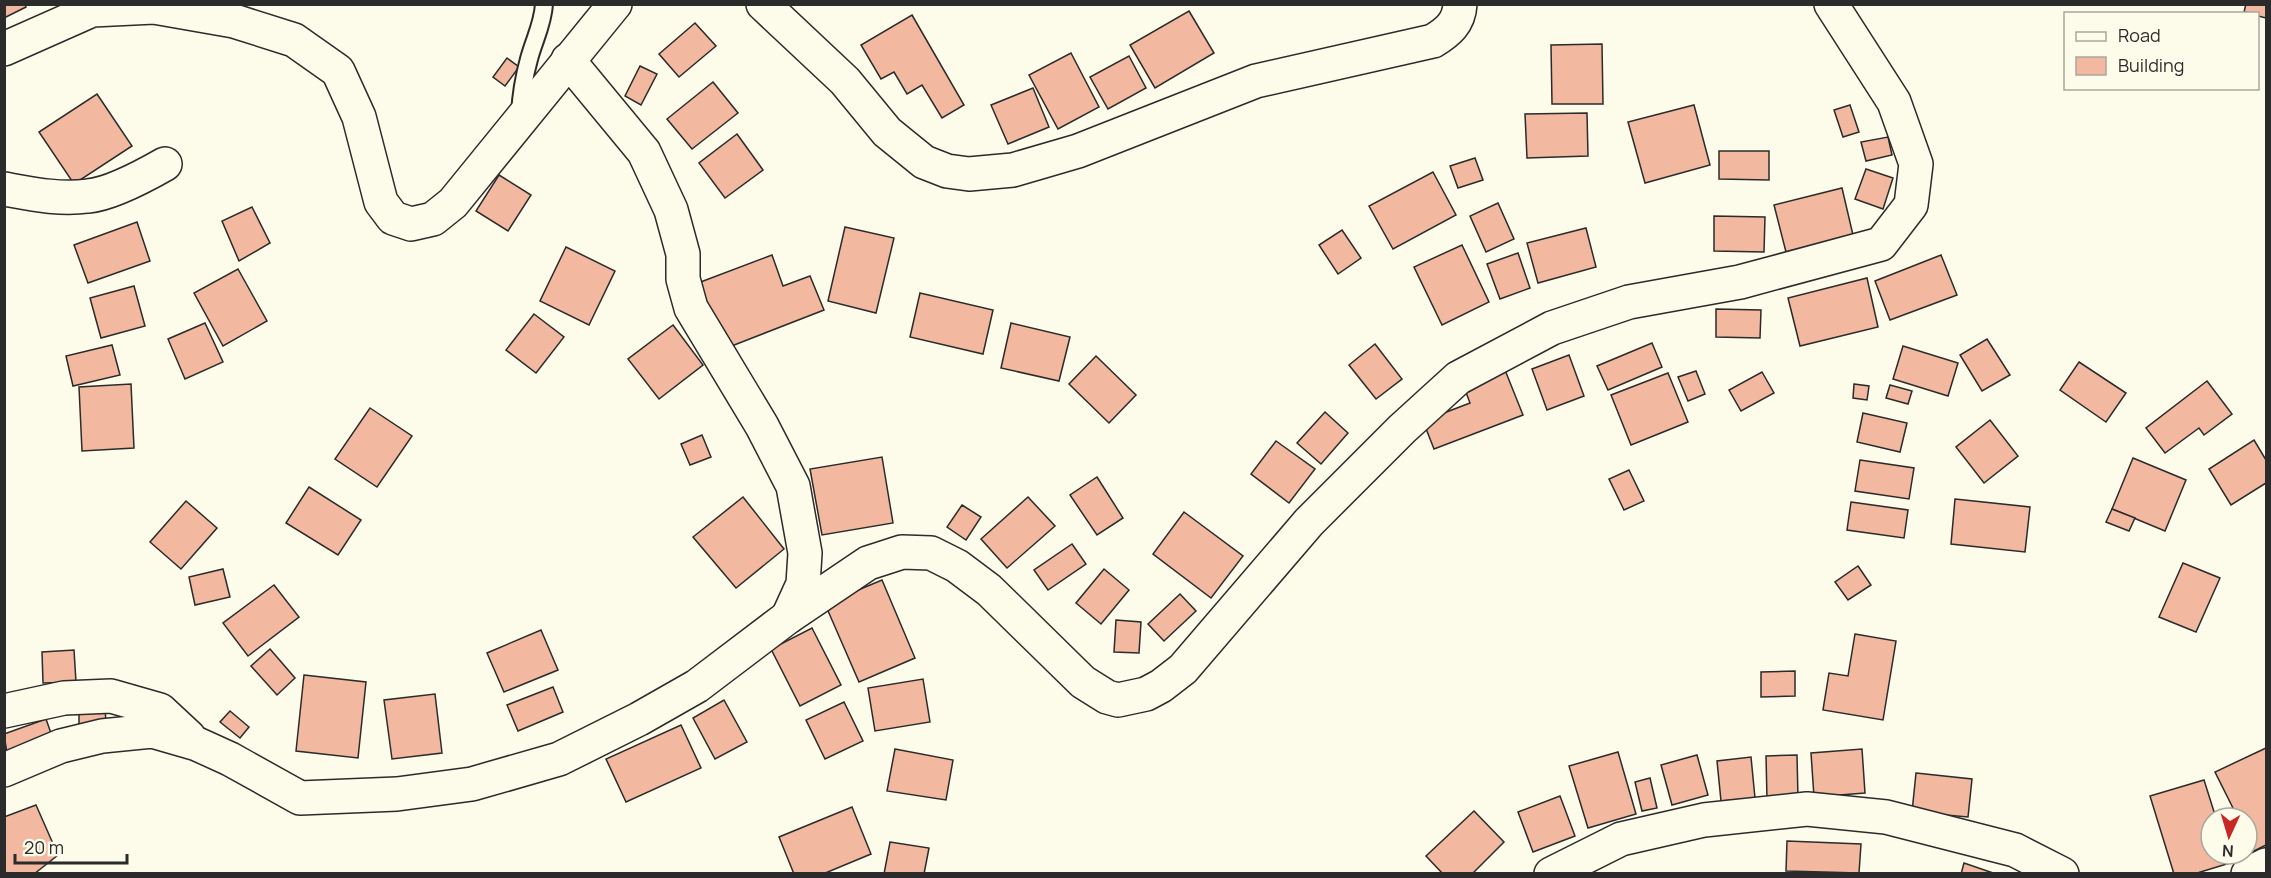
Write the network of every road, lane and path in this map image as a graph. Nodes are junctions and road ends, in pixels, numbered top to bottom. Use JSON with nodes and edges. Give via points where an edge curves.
{"nodes":[{"id":1,"x":544,"y":4,"type":"edge"},
{"id":2,"x":615,"y":4,"type":"edge"},
{"id":3,"x":763,"y":4,"type":"edge"},
{"id":4,"x":1460,"y":4,"type":"edge"},
{"id":5,"x":1831,"y":4,"type":"edge"},
{"id":6,"x":4,"y":49,"type":"edge"},
{"id":7,"x":568,"y":60,"type":"junction"},
{"id":8,"x":520,"y":118,"type":"junction"},
{"id":9,"x":165,"y":164,"type":"dead end"},
{"id":10,"x":4,"y":189,"type":"edge"},
{"id":11,"x":788,"y":617,"type":"junction"},
{"id":12,"x":4,"y":711,"type":"edge"},
{"id":13,"x":197,"y":744,"type":"junction"},
{"id":14,"x":4,"y":770,"type":"edge"},
{"id":15,"x":2266,"y":865,"type":"edge"},
{"id":16,"x":1551,"y":873,"type":"edge"},
{"id":17,"x":2062,"y":873,"type":"edge"},
{"id":18,"x":2248,"y":873,"type":"edge"}],
"edges":[{"from":1,"to":8,"type":"lane","via":[[522,90]]},
{"from":2,"to":7,"type":"street"},
{"from":3,"to":4,"type":"street","via":[[845,81],[887,132],[924,162],[946,171],[969,174],[1013,170],[1078,151],[1256,81],[1433,41],[1450,31]]},
{"from":5,"to":11,"type":"street","via":[[1894,102],[1916,164],[1911,205],[1881,244],[1740,282],[1629,302],[1552,328],[1458,378],[1309,522],[1183,669],[1161,686],[1129,699],[1107,697],[1083,682],[988,590],[957,566],[931,553],[902,552],[868,563]]},
{"from":6,"to":8,"type":"street","via":[[92,10],[154,7],[234,21],[294,40],[338,71],[359,117],[381,202],[393,218],[411,224],[433,219],[453,203]]},
{"from":7,"to":8,"type":"street"},
{"from":7,"to":11,"type":"street","via":[[644,152],[671,210],[691,308],[794,486],[805,553],[803,584]]},
{"from":9,"to":10,"type":"street","via":[[134,181],[89,196],[50,197]]},
{"from":11,"to":13,"type":"street","via":[[697,686],[639,719],[559,759],[472,784],[397,794],[300,798]]},
{"from":12,"to":13,"type":"street","via":[[64,698],[111,696],[160,710]]},
{"from":13,"to":14,"type":"street","via":[[152,731],[102,736],[61,746]]},
{"from":15,"to":18,"type":"street"},
{"from":16,"to":17,"type":"street","via":[[1621,839],[1704,820],[1807,809],[1886,817],[2015,850]]}]}
